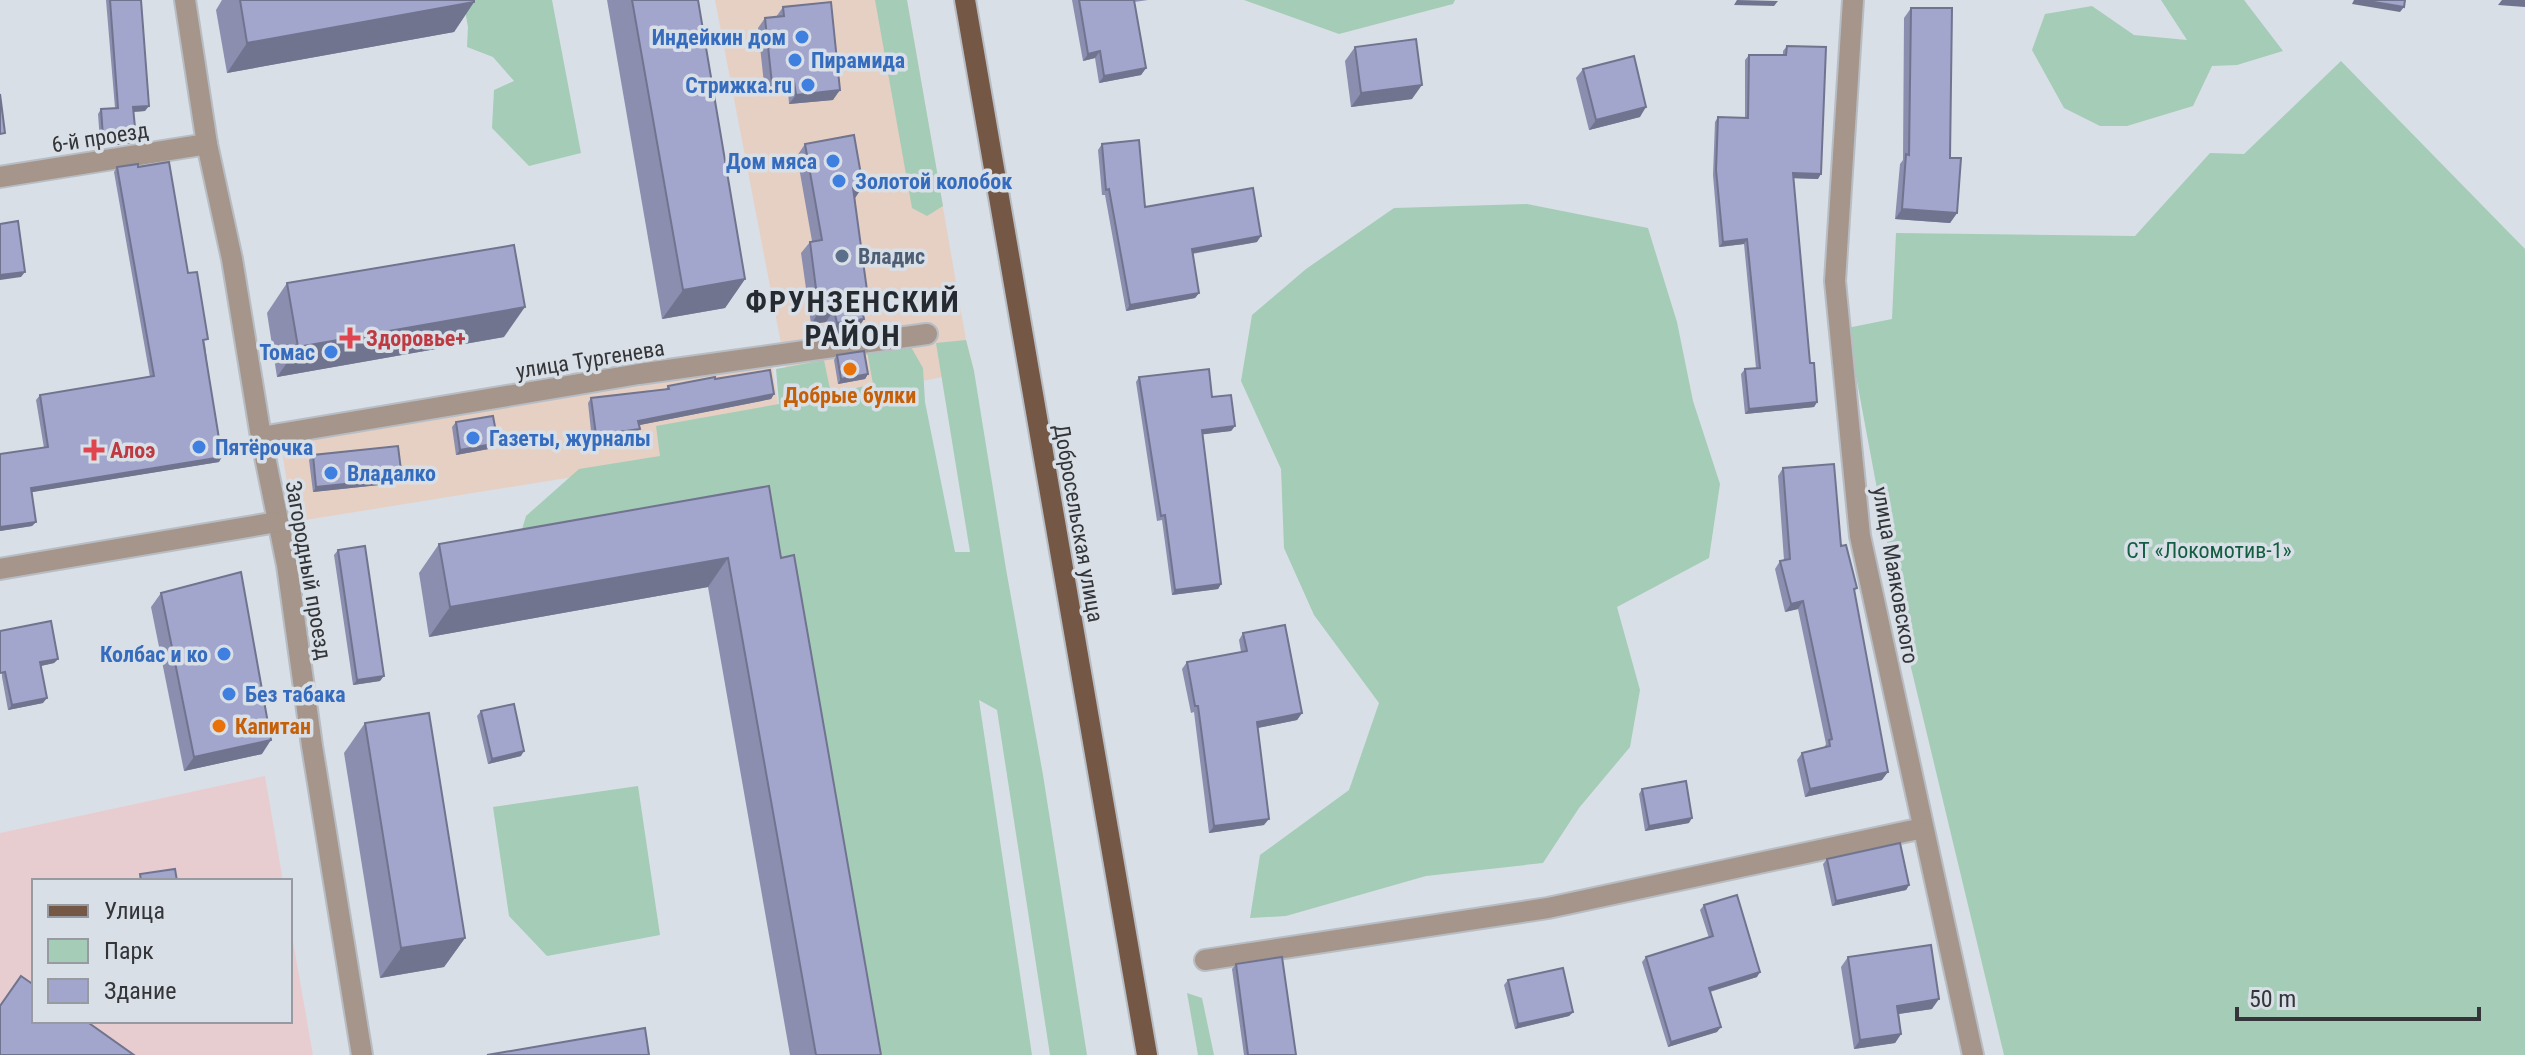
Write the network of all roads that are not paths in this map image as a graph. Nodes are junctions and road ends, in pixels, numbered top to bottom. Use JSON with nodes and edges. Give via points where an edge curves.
{"nodes":[{"id":1,"x":185,"y":0,"type":"edge"},
{"id":2,"x":965,"y":0,"type":"edge"},
{"id":3,"x":1853,"y":0,"type":"edge"},
{"id":4,"x":207,"y":144,"type":"junction"},
{"id":5,"x":0,"y":177,"type":"edge"},
{"id":6,"x":927,"y":334,"type":"dead end"},
{"id":7,"x":261,"y":437,"type":"junction"},
{"id":8,"x":277,"y":522,"type":"junction"},
{"id":9,"x":0,"y":569,"type":"edge"},
{"id":10,"x":1923,"y":828,"type":"junction"},
{"id":11,"x":1205,"y":960,"type":"dead end"},
{"id":12,"x":362,"y":1055,"type":"edge"},
{"id":13,"x":1147,"y":1055,"type":"edge"},
{"id":14,"x":1973,"y":1055,"type":"edge"}],
"edges":[{"from":1,"to":4,"type":"street","name":"Загородный проезд"},
{"from":2,"to":13,"type":"main road","name":"Добросельская улица"},
{"from":3,"to":10,"type":"street","name":"улица Маяковского","via":[[1835,281],[1860,536]]},
{"from":4,"to":5,"type":"street","name":"6-й проезд"},
{"from":4,"to":7,"type":"street","name":"Загородный проезд"},
{"from":6,"to":7,"type":"street","name":"улица Тургенева","via":[[639,374]]},
{"from":7,"to":8,"type":"street","name":"Загородный проезд"},
{"from":8,"to":9,"type":"street"},
{"from":8,"to":12,"type":"street","name":"Загородный проезд"},
{"from":10,"to":11,"type":"street","via":[[1548,908]]},
{"from":10,"to":14,"type":"street","name":"улица Маяковского"}]}
